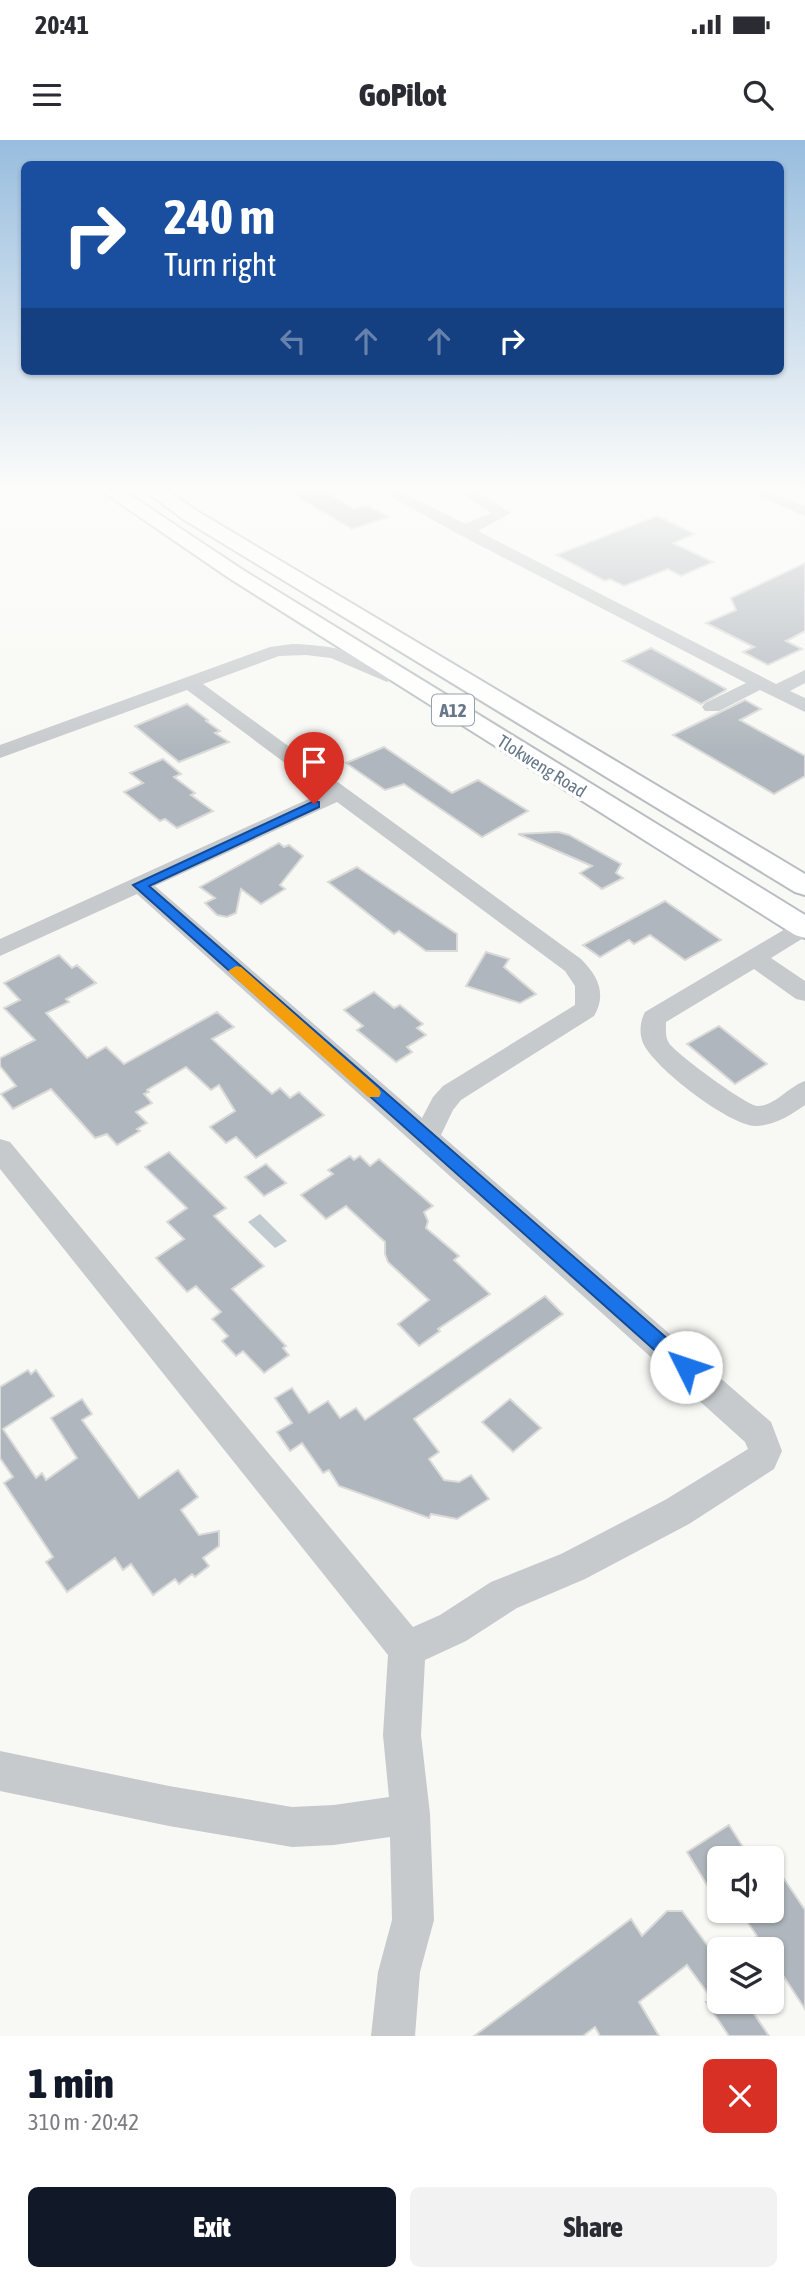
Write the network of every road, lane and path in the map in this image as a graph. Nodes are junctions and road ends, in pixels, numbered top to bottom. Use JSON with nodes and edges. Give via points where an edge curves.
{"nodes":[{"id":1,"x":239,"y":575,"type":"edge"},
{"id":2,"x":291,"y":575,"type":"edge"},
{"id":3,"x":551,"y":575,"type":"edge"},
{"id":4,"x":805,"y":676,"type":"edge"},
{"id":5,"x":190,"y":683,"type":"junction"},
{"id":6,"x":768,"y":687,"type":"junction"},
{"id":7,"x":805,"y":706,"type":"edge"},
{"id":8,"x":712,"y":707,"type":"dead end"},
{"id":9,"x":508,"y":744,"type":"junction"},
{"id":10,"x":0,"y":752,"type":"edge"},
{"id":11,"x":340,"y":793,"type":"junction"},
{"id":12,"x":140,"y":885,"type":"junction"},
{"id":13,"x":805,"y":886,"type":"edge"},
{"id":14,"x":805,"y":928,"type":"edge"},
{"id":15,"x":0,"y":948,"type":"edge"},
{"id":16,"x":755,"y":958,"type":"junction"},
{"id":17,"x":805,"y":993,"type":"edge"},
{"id":18,"x":805,"y":1091,"type":"edge"},
{"id":19,"x":425,"y":1139,"type":"junction"},
{"id":20,"x":0,"y":1149,"type":"edge"},
{"id":21,"x":407,"y":1649,"type":"junction"},
{"id":22,"x":0,"y":1771,"type":"edge"},
{"id":23,"x":410,"y":1814,"type":"junction"},
{"id":24,"x":393,"y":2036,"type":"edge"}],
"edges":[{"from":1,"to":9,"type":"main road","name":"Tlokweng Road","number":"A12"},
{"from":2,"to":13,"type":"main road","name":"Tlokweng Road","number":"A12"},
{"from":3,"to":6,"type":"street"},
{"from":4,"to":6,"type":"street"},
{"from":5,"to":9,"type":"street","via":[[276,651],[322,649],[362,661]]},
{"from":5,"to":10,"type":"street"},
{"from":5,"to":11,"type":"street"},
{"from":6,"to":7,"type":"street"},
{"from":6,"to":8,"type":"street"},
{"from":9,"to":14,"type":"main road","name":"Tlokweng Road","number":"A12"},
{"from":11,"to":12,"type":"street"},
{"from":11,"to":19,"type":"street","via":[[573,965],[590,987],[585,1010],[452,1093]]},
{"from":12,"to":15,"type":"street"},
{"from":12,"to":19,"type":"street"},
{"from":14,"to":16,"type":"street"},
{"from":16,"to":17,"type":"street"},
{"from":16,"to":18,"type":"street","via":[[654,1018],[652,1036],[660,1051],[737,1111],[753,1116],[779,1110]]},
{"from":19,"to":21,"type":"street","via":[[746,1419],[759,1433],[765,1451],[762,1458],[677,1512],[573,1567],[504,1595],[453,1628]]},
{"from":20,"to":21,"type":"street"},
{"from":21,"to":23,"type":"street","via":[[402,1735]]},
{"from":22,"to":23,"type":"street","via":[[292,1827]]},
{"from":23,"to":24,"type":"street","via":[[413,1920],[399,1972]]}]}
